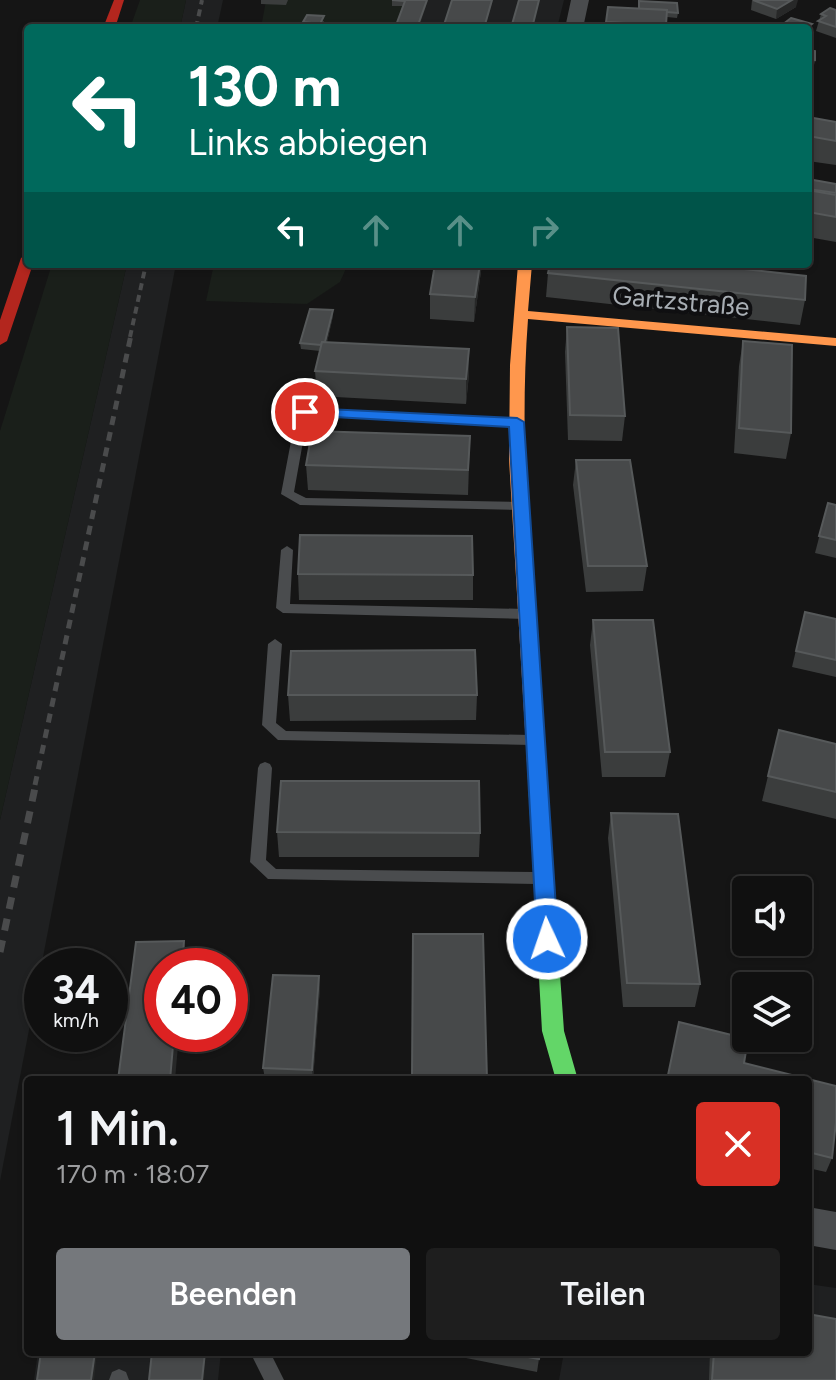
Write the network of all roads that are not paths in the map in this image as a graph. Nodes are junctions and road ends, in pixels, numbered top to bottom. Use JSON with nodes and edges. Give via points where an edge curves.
{"nodes":[{"id":1,"x":119,"y":0,"type":"edge"},
{"id":2,"x":580,"y":0,"type":"edge"},
{"id":3,"x":110,"y":24,"type":"edge"},
{"id":4,"x":575,"y":24,"type":"edge"},
{"id":5,"x":25,"y":268,"type":"edge"},
{"id":6,"x":525,"y":268,"type":"edge"},
{"id":7,"x":520,"y":314,"type":"junction"},
{"id":8,"x":0,"y":341,"type":"edge"},
{"id":9,"x":836,"y":342,"type":"edge"},
{"id":10,"x":303,"y":420,"type":"dead end"},
{"id":11,"x":517,"y":422,"type":"junction"},
{"id":12,"x":298,"y":436,"type":"dead end"},
{"id":13,"x":520,"y":506,"type":"junction"},
{"id":14,"x":287,"y":550,"type":"dead end"},
{"id":15,"x":527,"y":614,"type":"junction"},
{"id":16,"x":275,"y":644,"type":"dead end"},
{"id":17,"x":535,"y":740,"type":"junction"},
{"id":18,"x":265,"y":768,"type":"dead end"},
{"id":19,"x":545,"y":878,"type":"junction"},
{"id":20,"x":566,"y":1076,"type":"edge"},
{"id":21,"x":812,"y":1227,"type":"edge"},
{"id":22,"x":836,"y":1231,"type":"edge"},
{"id":23,"x":262,"y":1356,"type":"edge"},
{"id":24,"x":274,"y":1380,"type":"edge"}],
"edges":[{"from":1,"to":3,"type":"street"},
{"from":2,"to":4,"type":"street"},
{"from":5,"to":8,"type":"street"},
{"from":6,"to":7,"type":"street"},
{"from":7,"to":9,"type":"street","name":"Gartzstraße"},
{"from":7,"to":11,"type":"street"},
{"from":10,"to":11,"type":"lane","via":[[305,412]]},
{"from":11,"to":13,"type":"street"},
{"from":12,"to":13,"type":"lane","via":[[287,494],[304,502]]},
{"from":13,"to":15,"type":"street"},
{"from":14,"to":15,"type":"lane","via":[[283,608]]},
{"from":15,"to":17,"type":"street"},
{"from":16,"to":17,"type":"lane","via":[[269,725],[283,736]]},
{"from":17,"to":19,"type":"street"},
{"from":18,"to":19,"type":"lane","via":[[258,862],[273,875]]},
{"from":19,"to":20,"type":"street","via":[[553,1031]]},
{"from":21,"to":22,"type":"street"},
{"from":23,"to":24,"type":"lane"}]}
